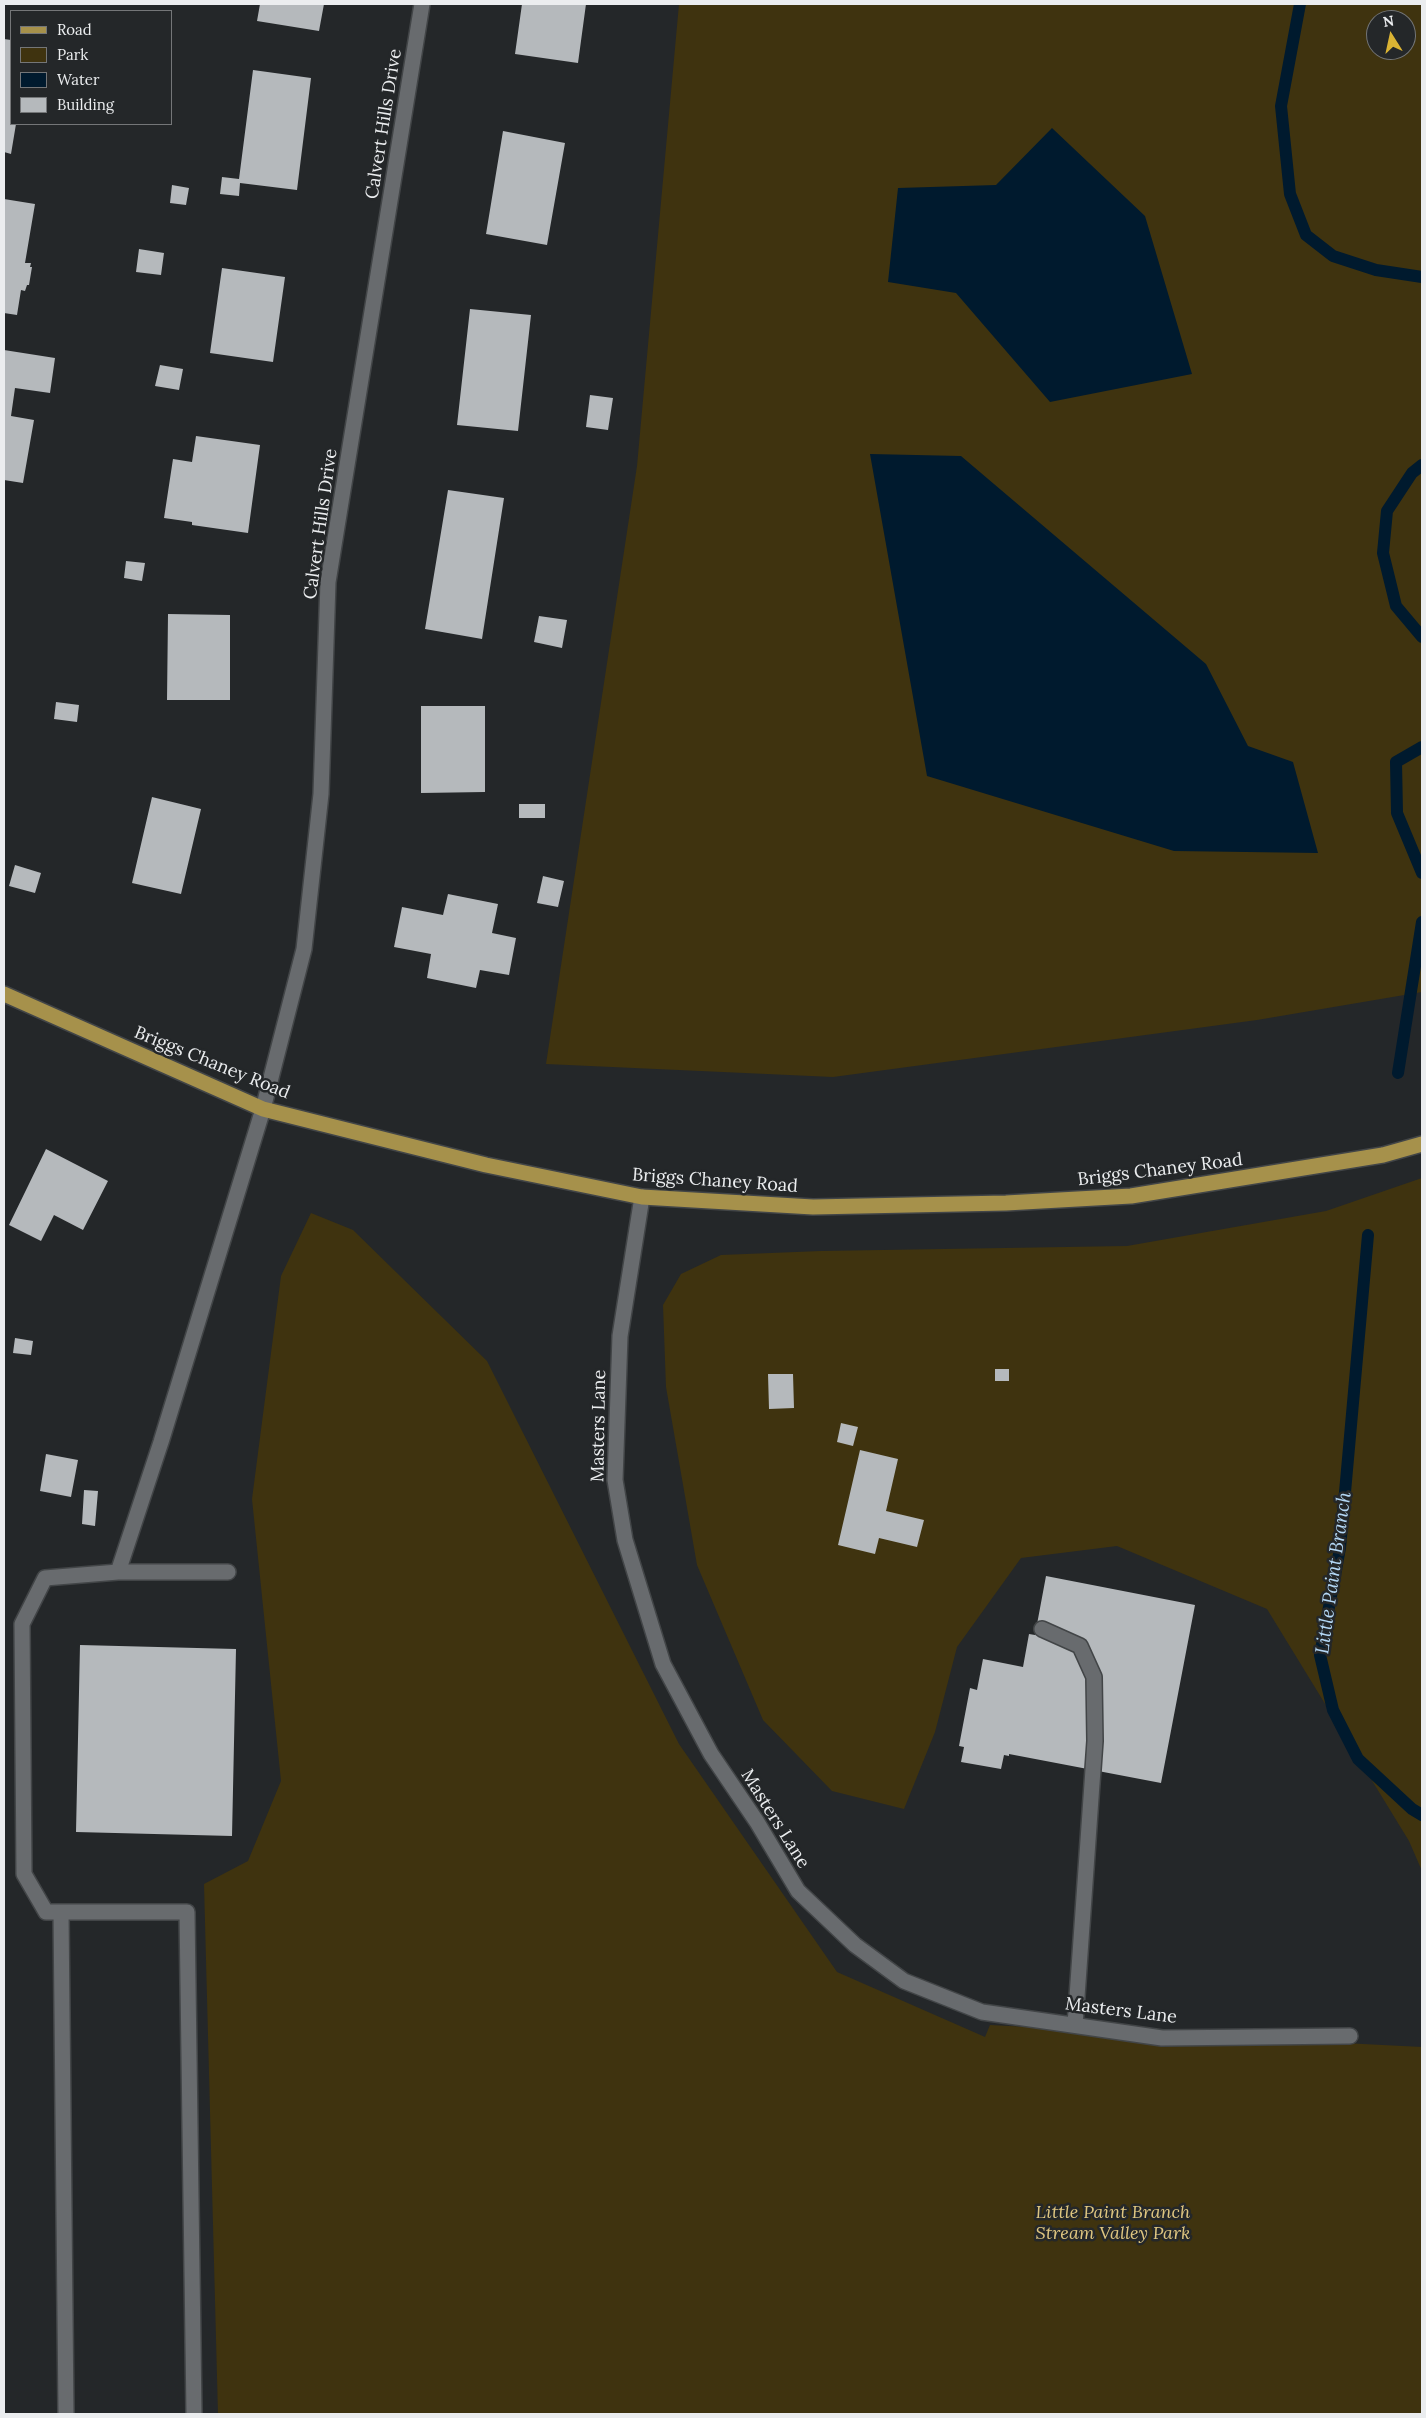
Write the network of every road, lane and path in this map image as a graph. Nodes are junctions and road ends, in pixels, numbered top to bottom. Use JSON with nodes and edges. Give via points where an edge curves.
{"nodes":[{"id":1,"x":422,"y":4,"type":"edge"},
{"id":2,"x":4,"y":994,"type":"edge"},
{"id":3,"x":263,"y":1109,"type":"junction"},
{"id":4,"x":1422,"y":1144,"type":"edge"},
{"id":5,"x":642,"y":1197,"type":"junction"},
{"id":6,"x":118,"y":1572,"type":"junction"},
{"id":7,"x":228,"y":1572,"type":"dead end"},
{"id":8,"x":1042,"y":1629,"type":"dead end"},
{"id":9,"x":61,"y":1912,"type":"junction"},
{"id":10,"x":1075,"y":2025,"type":"junction"},
{"id":11,"x":1350,"y":2036,"type":"dead end"},
{"id":12,"x":66,"y":2414,"type":"edge"},
{"id":13,"x":194,"y":2414,"type":"edge"}],
"edges":[{"from":1,"to":3,"type":"street","name":"Calvert Hills Drive","via":[[328,582],[321,794],[304,949]]},
{"from":2,"to":3,"type":"main road","name":"Briggs Chaney Road"},
{"from":3,"to":5,"type":"main road","name":"Briggs Chaney Road","via":[[486,1165]]},
{"from":3,"to":6,"type":"street","name":"Calvert Hills Drive"},
{"from":4,"to":5,"type":"main road","name":"Briggs Chaney Road","via":[[1383,1156],[1131,1196],[1006,1203],[813,1207]]},
{"from":5,"to":10,"type":"street","name":"Masters Lane","via":[[620,1336],[615,1480],[625,1540],[663,1664],[711,1754],[798,1891],[856,1945],[904,1981],[982,2012]]},
{"from":6,"to":7,"type":"street"},
{"from":6,"to":9,"type":"street","via":[[45,1578],[22,1624],[24,1874],[46,1912]]},
{"from":8,"to":10,"type":"street","via":[[1080,1646],[1094,1677],[1095,1741]]},
{"from":9,"to":12,"type":"street"},
{"from":9,"to":13,"type":"street","via":[[187,1912]]},
{"from":10,"to":11,"type":"street","name":"Masters Lane","via":[[1162,2038]]}]}
